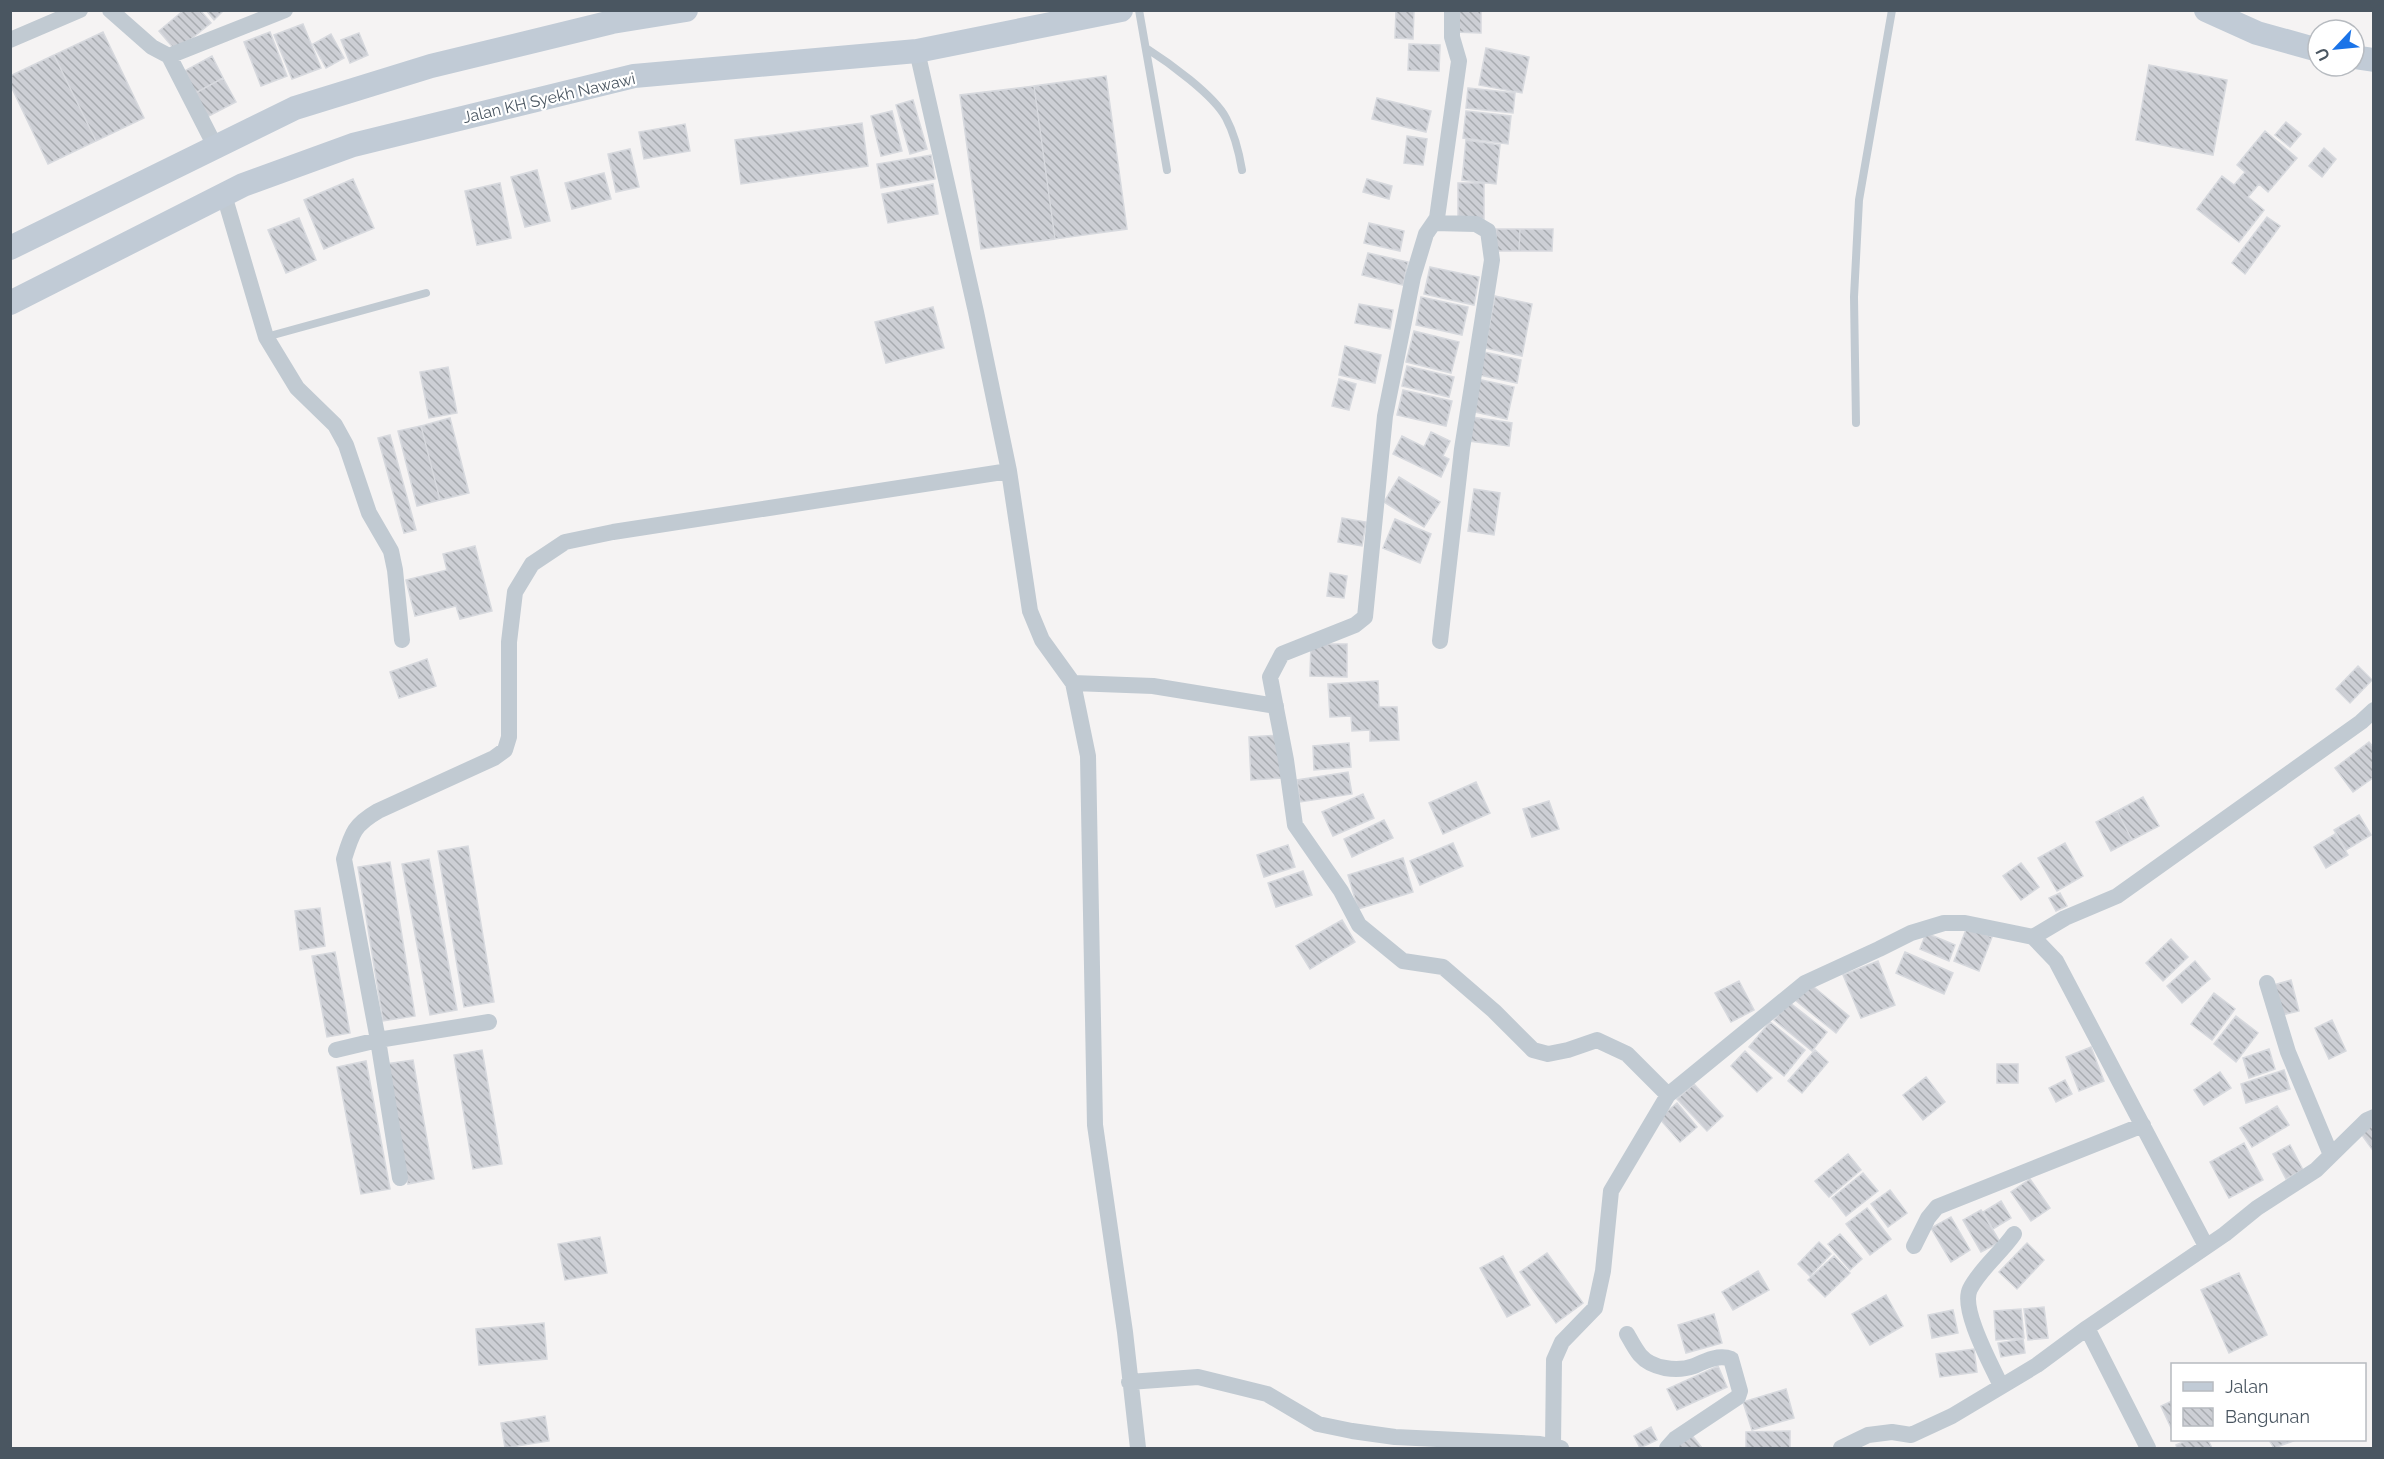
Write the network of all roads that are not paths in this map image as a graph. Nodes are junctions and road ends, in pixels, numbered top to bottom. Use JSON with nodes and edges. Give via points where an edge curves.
{"nodes":[{"id":1,"x":80,"y":10,"type":"edge"},
{"id":2,"x":110,"y":10,"type":"edge"},
{"id":3,"x":285,"y":10,"type":"edge"},
{"id":4,"x":686,"y":10,"type":"edge"},
{"id":5,"x":1121,"y":10,"type":"edge"},
{"id":6,"x":1139,"y":10,"type":"edge"},
{"id":7,"x":1452,"y":10,"type":"edge"},
{"id":8,"x":1892,"y":10,"type":"edge"},
{"id":9,"x":2206,"y":10,"type":"edge"},
{"id":10,"x":10,"y":40,"type":"edge"},
{"id":11,"x":2306,"y":47,"type":"edge"},
{"id":12,"x":1146,"y":48,"type":"junction"},
{"id":13,"x":917,"y":51,"type":"junction"},
{"id":14,"x":169,"y":56,"type":"junction"},
{"id":15,"x":215,"y":146,"type":"junction"},
{"id":16,"x":1167,"y":170,"type":"dead end"},
{"id":17,"x":1242,"y":171,"type":"dead end"},
{"id":18,"x":224,"y":195,"type":"junction"},
{"id":19,"x":1434,"y":223,"type":"junction"},
{"id":20,"x":10,"y":248,"type":"edge"},
{"id":21,"x":426,"y":293,"type":"dead end"},
{"id":22,"x":10,"y":303,"type":"edge"},
{"id":23,"x":266,"y":337,"type":"junction"},
{"id":24,"x":1856,"y":423,"type":"dead end"},
{"id":25,"x":1008,"y":471,"type":"junction"},
{"id":26,"x":402,"y":640,"type":"dead end"},
{"id":27,"x":1440,"y":640,"type":"dead end"},
{"id":28,"x":1073,"y":683,"type":"junction"},
{"id":29,"x":1276,"y":706,"type":"junction"},
{"id":30,"x":2373,"y":710,"type":"edge"},
{"id":31,"x":2032,"y":937,"type":"junction"},
{"id":32,"x":2267,"y":984,"type":"dead end"},
{"id":33,"x":489,"y":1022,"type":"dead end"},
{"id":34,"x":378,"y":1040,"type":"junction"},
{"id":35,"x":336,"y":1050,"type":"dead end"},
{"id":36,"x":1668,"y":1095,"type":"junction"},
{"id":37,"x":2373,"y":1117,"type":"edge"},
{"id":38,"x":2142,"y":1125,"type":"junction"},
{"id":39,"x":2331,"y":1155,"type":"junction"},
{"id":40,"x":400,"y":1178,"type":"dead end"},
{"id":41,"x":2014,"y":1234,"type":"dead end"},
{"id":42,"x":1914,"y":1246,"type":"dead end"},
{"id":43,"x":2206,"y":1246,"type":"junction"},
{"id":44,"x":2087,"y":1328,"type":"junction"},
{"id":45,"x":1627,"y":1334,"type":"dead end"},
{"id":46,"x":1129,"y":1382,"type":"junction"},
{"id":47,"x":2001,"y":1386,"type":"junction"},
{"id":48,"x":1893,"y":1440,"type":"edge"},
{"id":49,"x":1395,"y":1443,"type":"edge"},
{"id":50,"x":1557,"y":1447,"type":"edge"},
{"id":51,"x":1138,"y":1449,"type":"edge"},
{"id":52,"x":1667,"y":1449,"type":"edge"},
{"id":53,"x":1841,"y":1449,"type":"edge"},
{"id":54,"x":2148,"y":1449,"type":"edge"}],
"edges":[{"from":1,"to":10,"type":"street"},
{"from":2,"to":14,"type":"street","via":[[152,47]]},
{"from":3,"to":14,"type":"street"},
{"from":4,"to":15,"type":"main road","via":[[612,22],[431,66],[295,108]]},
{"from":5,"to":13,"type":"main road","name":"Jalan KH Syekh Nawawi"},
{"from":6,"to":12,"type":"lane"},
{"from":7,"to":19,"type":"street","via":[[1452,37],[1459,61]]},
{"from":8,"to":24,"type":"lane","via":[[1859,200],[1854,297]]},
{"from":9,"to":11,"type":"main road","via":[[2257,33]]},
{"from":12,"to":16,"type":"lane"},
{"from":12,"to":17,"type":"lane","via":[[1171,64],[1225,115],[1238,144]]},
{"from":13,"to":18,"type":"main road","name":"Jalan KH Syekh Nawawi","via":[[634,76],[353,145]]},
{"from":13,"to":25,"type":"street"},
{"from":14,"to":15,"type":"street"},
{"from":15,"to":20,"type":"main road"},
{"from":18,"to":22,"type":"main road","name":"Jalan KH Syekh Nawawi"},
{"from":18,"to":23,"type":"street"},
{"from":19,"to":27,"type":"street","via":[[1476,224],[1488,231],[1492,260],[1462,449]]},
{"from":19,"to":29,"type":"street","via":[[1426,234],[1413,277],[1384,416],[1365,617],[1355,625],[1282,654],[1269,677]]},
{"from":21,"to":23,"type":"lane"},
{"from":23,"to":26,"type":"street","via":[[297,388],[335,424],[346,445],[369,513],[392,551]]},
{"from":25,"to":28,"type":"street","via":[[1030,611],[1042,640]]},
{"from":25,"to":34,"type":"street","via":[[613,532],[565,542],[532,564],[515,592],[509,642],[510,737],[505,750],[360,821],[349,841],[344,859]]},
{"from":28,"to":29,"type":"street","via":[[1153,686]]},
{"from":28,"to":46,"type":"street","via":[[1088,756],[1095,1125]]},
{"from":29,"to":36,"type":"street","via":[[1294,825],[1341,891],[1359,925],[1403,961],[1443,967],[1533,1050],[1548,1054],[1597,1040],[1627,1054]]},
{"from":30,"to":31,"type":"street","via":[[2117,896]]},
{"from":31,"to":36,"type":"street","via":[[1944,922],[1911,933],[1805,983]]},
{"from":31,"to":38,"type":"street","via":[[2056,961]]},
{"from":32,"to":39,"type":"street","via":[[2288,1052]]},
{"from":33,"to":34,"type":"street"},
{"from":34,"to":35,"type":"street"},
{"from":34,"to":40,"type":"street"},
{"from":36,"to":50,"type":"street","via":[[1611,1191],[1595,1308],[1562,1342],[1554,1360]]},
{"from":37,"to":39,"type":"street"},
{"from":38,"to":42,"type":"street","via":[[1937,1207]]},
{"from":38,"to":43,"type":"street"},
{"from":39,"to":43,"type":"street","via":[[2316,1170]]},
{"from":41,"to":47,"type":"street","via":[[1968,1292],[1974,1327]]},
{"from":43,"to":44,"type":"street"},
{"from":44,"to":47,"type":"street"},
{"from":44,"to":54,"type":"street"},
{"from":45,"to":52,"type":"street","via":[[1639,1355],[1656,1366],[1673,1369],[1724,1357],[1731,1359],[1740,1391],[1738,1397],[1675,1439]]},
{"from":46,"to":49,"type":"street","via":[[1198,1377],[1267,1394],[1318,1424]]},
{"from":46,"to":51,"type":"street"},
{"from":47,"to":48,"type":"street","via":[[1953,1416]]},
{"from":48,"to":53,"type":"street","via":[[1868,1435]]},
{"from":49,"to":50,"type":"street"}]}
